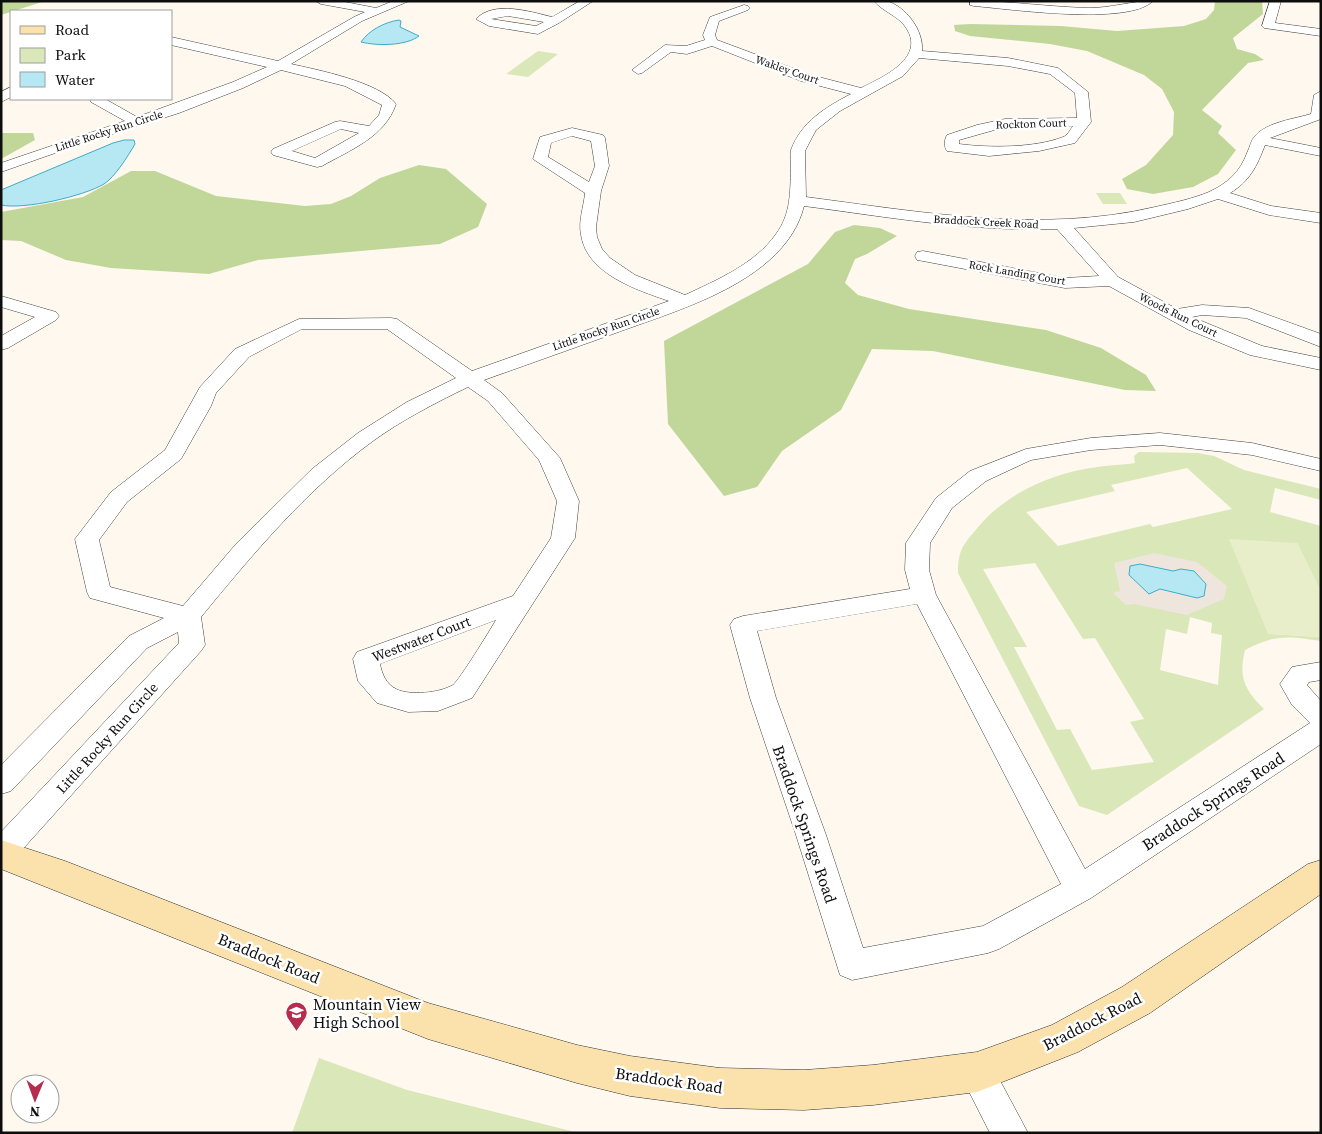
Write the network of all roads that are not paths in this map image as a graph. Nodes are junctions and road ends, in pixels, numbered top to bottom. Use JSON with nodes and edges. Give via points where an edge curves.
{"nodes":[{"id":1,"x":321,"y":1,"type":"edge"},
{"id":2,"x":404,"y":1,"type":"edge"},
{"id":3,"x":588,"y":1,"type":"edge"},
{"id":4,"x":879,"y":1,"type":"edge"},
{"id":5,"x":1148,"y":1,"type":"edge"},
{"id":6,"x":1276,"y":1,"type":"edge"},
{"id":7,"x":974,"y":2,"type":"dead end"},
{"id":8,"x":744,"y":8,"type":"dead end"},
{"id":9,"x":375,"y":11,"type":"junction"},
{"id":10,"x":555,"y":21,"type":"junction"},
{"id":11,"x":1321,"y":33,"type":"edge"},
{"id":12,"x":172,"y":41,"type":"edge"},
{"id":13,"x":712,"y":42,"type":"junction"},
{"id":14,"x":916,"y":54,"type":"junction"},
{"id":15,"x":279,"y":66,"type":"junction"},
{"id":16,"x":638,"y":70,"type":"dead end"},
{"id":17,"x":863,"y":93,"type":"junction"},
{"id":18,"x":1321,"y":95,"type":"edge"},
{"id":19,"x":98,"y":100,"type":"edge"},
{"id":20,"x":136,"y":122,"type":"junction"},
{"id":21,"x":1084,"y":122,"type":"junction"},
{"id":22,"x":372,"y":131,"type":"junction"},
{"id":23,"x":1260,"y":138,"type":"junction"},
{"id":24,"x":1321,"y":152,"type":"edge"},
{"id":25,"x":1,"y":168,"type":"edge"},
{"id":26,"x":594,"y":191,"type":"junction"},
{"id":27,"x":1219,"y":194,"type":"junction"},
{"id":28,"x":798,"y":202,"type":"junction"},
{"id":29,"x":1321,"y":218,"type":"edge"},
{"id":30,"x":1061,"y":224,"type":"junction"},
{"id":31,"x":924,"y":256,"type":"dead end"},
{"id":32,"x":1112,"y":282,"type":"junction"},
{"id":33,"x":1,"y":301,"type":"edge"},
{"id":34,"x":686,"y":301,"type":"junction"},
{"id":35,"x":1175,"y":315,"type":"junction"},
{"id":36,"x":1321,"y":341,"type":"edge"},
{"id":37,"x":1,"y":344,"type":"edge"},
{"id":38,"x":1320,"y":364,"type":"edge"},
{"id":39,"x":469,"y":378,"type":"junction"},
{"id":40,"x":1321,"y":465,"type":"edge"},
{"id":41,"x":924,"y":595,"type":"junction"},
{"id":42,"x":521,"y":602,"type":"junction"},
{"id":43,"x":188,"y":616,"type":"junction"},
{"id":44,"x":1321,"y":671,"type":"edge"},
{"id":45,"x":1321,"y":717,"type":"edge"},
{"id":46,"x":1321,"y":730,"type":"edge"},
{"id":47,"x":1,"y":783,"type":"edge"},
{"id":48,"x":1,"y":853,"type":"edge"},
{"id":49,"x":1321,"y":875,"type":"edge"},
{"id":50,"x":1080,"y":889,"type":"junction"},
{"id":51,"x":977,"y":1072,"type":"junction"},
{"id":52,"x":1010,"y":1133,"type":"edge"}],
"edges":[{"from":1,"to":9,"type":"street"},
{"from":2,"to":9,"type":"street","name":"Little Rocky Run Circle"},
{"from":3,"to":10,"type":"street"},
{"from":4,"to":14,"type":"street","via":[[908,22],[914,31]]},
{"from":5,"to":7,"type":"street","via":[[1134,9],[1106,11]]},
{"from":6,"to":11,"type":"street","via":[[1268,26]]},
{"from":8,"to":13,"type":"street","via":[[714,19],[709,35]]},
{"from":9,"to":15,"type":"street","name":"Little Rocky Run Circle"},
{"from":10,"to":10,"type":"street","via":[[538,30],[489,23],[482,18],[491,13],[506,12]]},
{"from":12,"to":15,"type":"street"},
{"from":13,"to":16,"type":"street","via":[[687,50],[669,48]]},
{"from":13,"to":17,"type":"street","name":"Wakley Court","via":[[806,78]]},
{"from":14,"to":17,"type":"street","name":"Little Rocky Run Circle","via":[[899,73]]},
{"from":14,"to":21,"type":"street","name":"Rockton Court","via":[[1008,62],[1054,71],[1081,92]]},
{"from":15,"to":20,"type":"street","name":"Little Rocky Run Circle","via":[[207,98]]},
{"from":15,"to":22,"type":"street","via":[[307,70],[377,95],[389,104],[386,116]]},
{"from":17,"to":28,"type":"street","name":"Little Rocky Run Circle","via":[[820,118],[803,138],[798,151]]},
{"from":18,"to":23,"type":"street","via":[[1318,116],[1268,132]]},
{"from":19,"to":20,"type":"street"},
{"from":20,"to":25,"type":"street","name":"Little Rocky Run Circle"},
{"from":21,"to":21,"type":"street","name":"Rockton Court","via":[[1070,140],[1039,148],[989,152],[952,148],[952,138],[1005,123]]},
{"from":22,"to":22,"type":"street","via":[[317,163],[278,152],[340,126]]},
{"from":23,"to":24,"type":"street"},
{"from":23,"to":27,"type":"street","name":"Braddock Creek Road","via":[[1243,176]]},
{"from":26,"to":26,"type":"street","via":[[540,159],[545,140],[572,132],[598,138],[602,166]]},
{"from":26,"to":34,"type":"street","via":[[588,236],[599,257],[633,282]]},
{"from":27,"to":29,"type":"street","via":[[1273,212]]},
{"from":27,"to":30,"type":"street","name":"Braddock Creek Road","via":[[1161,212]]},
{"from":28,"to":30,"type":"street","name":"Braddock Creek Road","via":[[961,222]]},
{"from":28,"to":34,"type":"street","name":"Little Rocky Run Circle","via":[[787,230],[761,259],[732,279]]},
{"from":30,"to":32,"type":"street","name":"Woods Run Court"},
{"from":31,"to":32,"type":"street","name":"Rock Landing Court","via":[[1065,283]]},
{"from":32,"to":35,"type":"street","name":"Woods Run Court"},
{"from":33,"to":37,"type":"street","via":[[50,316]]},
{"from":34,"to":39,"type":"street","name":"Little Rocky Run Circle"},
{"from":35,"to":36,"type":"street","via":[[1202,310],[1249,313]]},
{"from":35,"to":38,"type":"street","name":"Woods Run Court","via":[[1256,351]]},
{"from":39,"to":42,"type":"street","name":"Westwater Court","via":[[495,397],[549,458],[568,500],[563,538]]},
{"from":39,"to":43,"type":"street","name":"Little Rocky Run Circle","via":[[414,406],[373,432],[320,474],[244,549]]},
{"from":39,"to":43,"type":"street","name":"Westwater Court","via":[[391,323],[298,324],[242,353],[207,391],[173,454],[118,497],[87,539],[99,592]]},
{"from":40,"to":41,"type":"street","via":[[1242,448],[1160,440],[1091,444],[1026,455],[978,476],[944,503],[918,543],[917,570]]},
{"from":41,"to":50,"type":"street"},
{"from":41,"to":50,"type":"street","name":"Braddock Springs Road","via":[[743,625],[770,721],[852,965],[988,939]]},
{"from":42,"to":42,"type":"street","name":"Westwater Court","via":[[463,690],[438,700],[408,702],[386,696],[371,681],[366,659]]},
{"from":43,"to":47,"type":"street","name":"Little Rocky Run Circle","via":[[138,642]]},
{"from":43,"to":48,"type":"street","name":"Little Rocky Run Circle","via":[[192,645]]},
{"from":44,"to":45,"type":"street","via":[[1301,674],[1293,684],[1301,698]]},
{"from":46,"to":50,"type":"street","name":"Braddock Springs Road"},
{"from":48,"to":51,"type":"street","name":"Braddock Road","via":[[428,1021],[576,1064],[720,1088],[804,1090]]},
{"from":49,"to":51,"type":"street","name":"Braddock Road","via":[[1136,1000],[1064,1039]]},
{"from":51,"to":52,"type":"street"}]}
